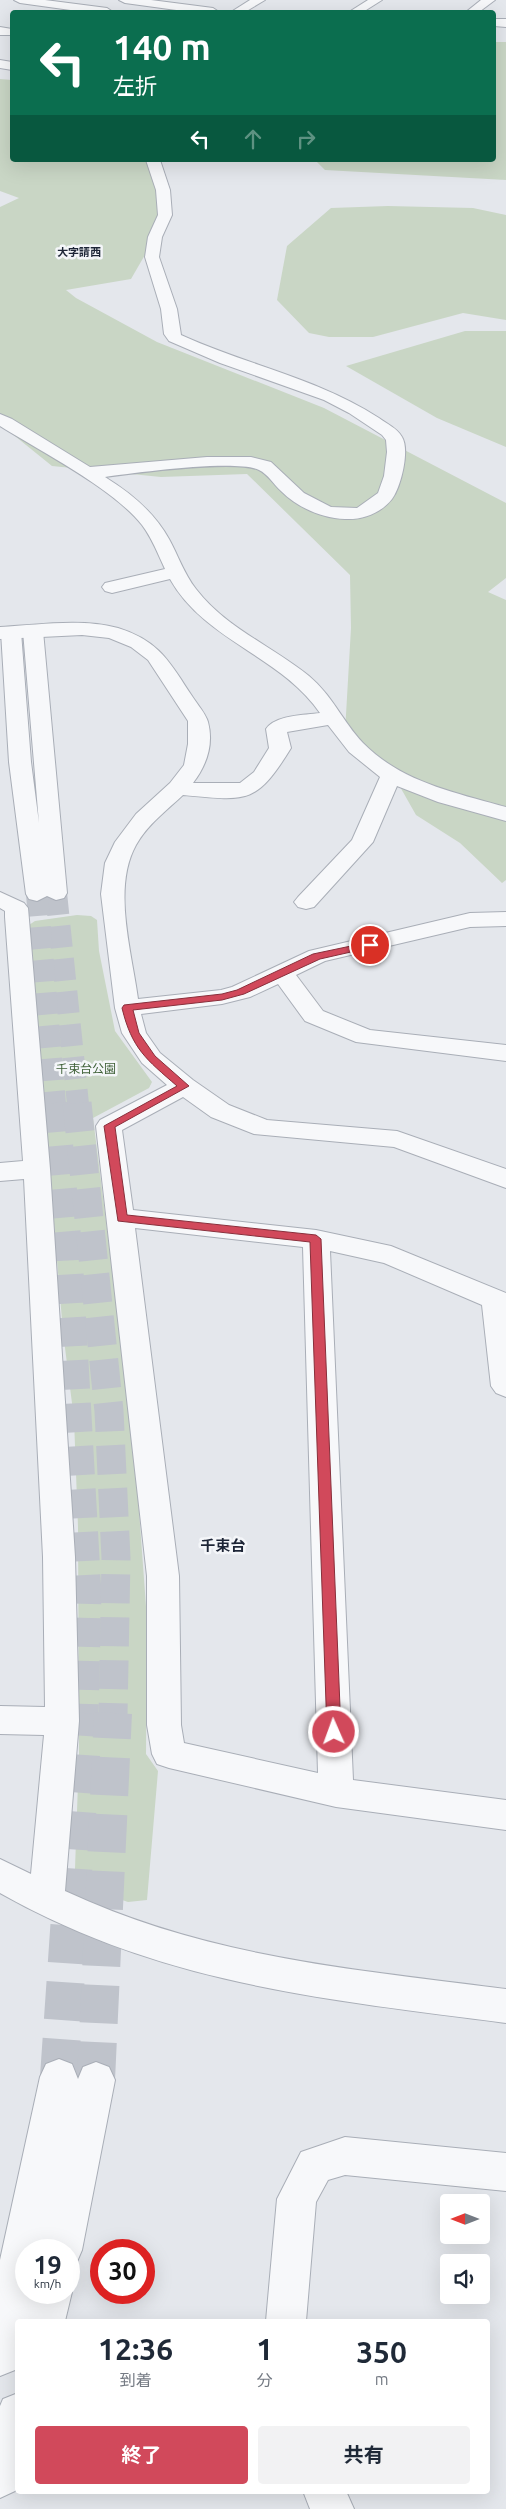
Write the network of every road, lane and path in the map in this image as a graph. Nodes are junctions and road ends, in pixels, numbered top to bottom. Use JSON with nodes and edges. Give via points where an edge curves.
{"nodes":[{"id":1,"x":20,"y":0,"type":"edge"},
{"id":2,"x":125,"y":0,"type":"edge"},
{"id":3,"x":376,"y":0,"type":"edge"},
{"id":4,"x":489,"y":0,"type":"edge"},
{"id":5,"x":157,"y":2,"type":"edge"},
{"id":6,"x":264,"y":2,"type":"edge"},
{"id":7,"x":92,"y":10,"type":"edge"},
{"id":8,"x":141,"y":10,"type":"edge"},
{"id":9,"x":202,"y":10,"type":"edge"},
{"id":10,"x":242,"y":10,"type":"edge"},
{"id":11,"x":358,"y":10,"type":"edge"},
{"id":12,"x":475,"y":10,"type":"edge"},
{"id":13,"x":154,"y":162,"type":"edge"},
{"id":14,"x":0,"y":419,"type":"edge"},
{"id":15,"x":88,"y":473,"type":"junction"},
{"id":16,"x":175,"y":572,"type":"junction"},
{"id":17,"x":112,"y":587,"type":"dead end"},
{"id":18,"x":15,"y":632,"type":"edge"},
{"id":19,"x":334,"y":718,"type":"junction"},
{"id":20,"x":392,"y":774,"type":"junction"},
{"id":21,"x":178,"y":788,"type":"junction"},
{"id":22,"x":506,"y":814,"type":"edge"},
{"id":23,"x":47,"y":893,"type":"tunnel mouth"},
{"id":24,"x":0,"y":899,"type":"edge"},
{"id":25,"x":306,"y":902,"type":"dead end"},
{"id":26,"x":506,"y":919,"type":"edge"},
{"id":27,"x":282,"y":973,"type":"junction"},
{"id":28,"x":127,"y":1008,"type":"junction"},
{"id":29,"x":506,"y":1053,"type":"edge"},
{"id":30,"x":184,"y":1086,"type":"junction"},
{"id":31,"x":37,"y":1169,"type":"junction"},
{"id":32,"x":0,"y":1172,"type":"edge"},
{"id":33,"x":506,"y":1178,"type":"edge"},
{"id":34,"x":122,"y":1218,"type":"junction"},
{"id":35,"x":316,"y":1239,"type":"junction"},
{"id":36,"x":500,"y":1302,"type":"edge"},
{"id":37,"x":506,"y":1386,"type":"edge"},
{"id":38,"x":0,"y":1720,"type":"edge"},
{"id":39,"x":62,"y":1721,"type":"junction"},
{"id":40,"x":336,"y":1792,"type":"junction"},
{"id":41,"x":506,"y":1815,"type":"edge"},
{"id":42,"x":0,"y":1875,"type":"edge"},
{"id":43,"x":46,"y":1901,"type":"junction"},
{"id":44,"x":506,"y":2006,"type":"edge"},
{"id":45,"x":506,"y":2172,"type":"edge"},
{"id":46,"x":33,"y":2239,"type":"edge"},
{"id":47,"x":63,"y":2239,"type":"edge"},
{"id":48,"x":15,"y":2302,"type":"edge"},
{"id":49,"x":49,"y":2304,"type":"edge"},
{"id":50,"x":45,"y":2319,"type":"edge"},
{"id":51,"x":286,"y":2319,"type":"edge"},
{"id":52,"x":0,"y":2355,"type":"edge"},
{"id":53,"x":15,"y":2424,"type":"edge"},
{"id":54,"x":0,"y":2476,"type":"edge"},
{"id":55,"x":325,"y":2494,"type":"edge"},
{"id":56,"x":332,"y":2509,"type":"edge"}],
"edges":[{"from":1,"to":7,"type":"street"},
{"from":2,"to":5,"type":"street"},
{"from":3,"to":11,"type":"street"},
{"from":4,"to":12,"type":"street"},
{"from":5,"to":8,"type":"street"},
{"from":5,"to":9,"type":"street"},
{"from":6,"to":10,"type":"street"},
{"from":13,"to":15,"type":"street","via":[[163,190],[166,216],[155,237],[152,257],[175,338],[297,382],[361,412],[396,441],[394,463],[384,497],[359,514],[328,511],[306,501],[270,470],[258,464],[219,462]]},
{"from":14,"to":15,"type":"street"},
{"from":15,"to":16,"type":"street","via":[[138,510],[156,530]]},
{"from":16,"to":17,"type":"street"},
{"from":16,"to":19,"type":"street","via":[[206,610],[251,647],[303,681]]},
{"from":18,"to":21,"type":"street","via":[[82,630],[113,633],[138,643],[155,656],[198,721],[199,744],[195,766]]},
{"from":18,"to":23,"type":"street","via":[[20,762]]},
{"from":19,"to":20,"type":"street","via":[[363,756]]},
{"from":19,"to":21,"type":"street","via":[[293,723],[276,729],[280,748],[266,770],[248,788],[218,792]]},
{"from":20,"to":22,"type":"street","via":[[440,795]]},
{"from":20,"to":25,"type":"street","via":[[362,842]]},
{"from":21,"to":28,"type":"street","via":[[144,819],[126,842],[116,863],[112,894]]},
{"from":24,"to":31,"type":"street","via":[[16,908]]},
{"from":26,"to":27,"type":"street","via":[[470,920],[317,956]]},
{"from":27,"to":28,"type":"street","via":[[222,997]]},
{"from":27,"to":29,"type":"street","via":[[314,1016],[365,1037]]},
{"from":28,"to":30,"type":"street","via":[[134,1033],[151,1058]]},
{"from":30,"to":33,"type":"street","via":[[220,1111],[264,1128],[397,1140]]},
{"from":30,"to":34,"type":"street","via":[[109,1126]]},
{"from":31,"to":32,"type":"street"},
{"from":31,"to":39,"type":"street","via":[[59,1557]]},
{"from":34,"to":35,"type":"street"},
{"from":34,"to":40,"type":"street","via":[[163,1576],[164,1725],[169,1754]]},
{"from":35,"to":36,"type":"street","via":[[390,1255]]},
{"from":35,"to":40,"type":"street"},
{"from":36,"to":37,"type":"street"},
{"from":38,"to":39,"type":"street"},
{"from":39,"to":43,"type":"street"},
{"from":40,"to":41,"type":"street"},
{"from":42,"to":43,"type":"street"},
{"from":43,"to":44,"type":"street","via":[[128,1934],[217,1962],[271,1973]]},
{"from":45,"to":51,"type":"street","via":[[345,2156],[315,2165],[297,2199]]},
{"from":46,"to":47,"type":"street","via":[[78,2079]]},
{"from":48,"to":52,"type":"street"},
{"from":49,"to":50,"type":"street"},
{"from":53,"to":54,"type":"street"},
{"from":55,"to":56,"type":"street"}]}
